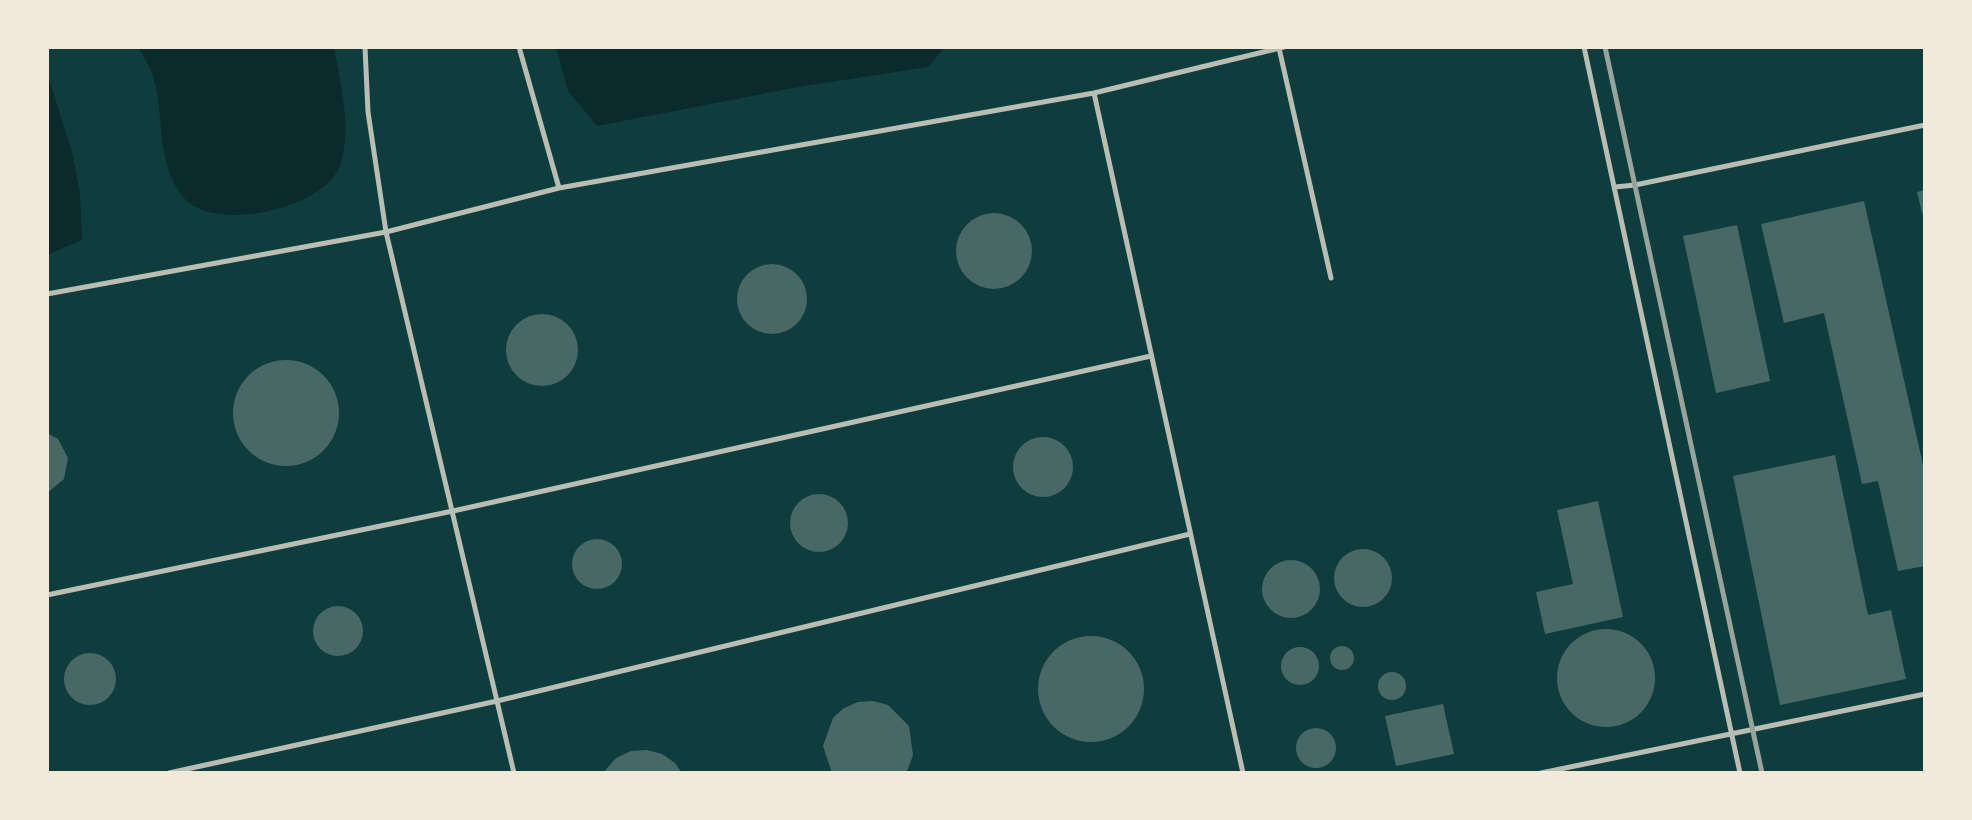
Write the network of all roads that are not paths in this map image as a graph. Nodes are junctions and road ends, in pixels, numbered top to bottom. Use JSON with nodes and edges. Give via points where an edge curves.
{"nodes":[{"id":1,"x":365,"y":47,"type":"edge"},
{"id":2,"x":519,"y":47,"type":"edge"},
{"id":3,"x":1584,"y":47,"type":"edge"},
{"id":4,"x":1281,"y":48,"type":"edge"},
{"id":5,"x":1094,"y":93,"type":"junction"},
{"id":6,"x":1925,"y":125,"type":"edge"},
{"id":7,"x":1615,"y":187,"type":"junction"},
{"id":8,"x":559,"y":188,"type":"junction"},
{"id":9,"x":386,"y":232,"type":"junction"},
{"id":10,"x":1331,"y":278,"type":"dead end"},
{"id":11,"x":47,"y":294,"type":"edge"},
{"id":12,"x":1152,"y":356,"type":"junction"},
{"id":13,"x":453,"y":511,"type":"junction"},
{"id":14,"x":1190,"y":534,"type":"junction"},
{"id":15,"x":47,"y":595,"type":"edge"},
{"id":16,"x":1925,"y":694,"type":"edge"},
{"id":17,"x":497,"y":701,"type":"junction"},
{"id":18,"x":1730,"y":732,"type":"junction"},
{"id":19,"x":169,"y":773,"type":"edge"},
{"id":20,"x":514,"y":773,"type":"edge"},
{"id":21,"x":1243,"y":773,"type":"edge"},
{"id":22,"x":1541,"y":773,"type":"edge"},
{"id":23,"x":1740,"y":773,"type":"edge"}],
"edges":[{"from":1,"to":9,"type":"lane","via":[[368,112]]},
{"from":2,"to":8,"type":"lane"},
{"from":3,"to":7,"type":"lane"},
{"from":4,"to":5,"type":"lane"},
{"from":4,"to":10,"type":"lane"},
{"from":5,"to":8,"type":"lane"},
{"from":5,"to":12,"type":"lane"},
{"from":6,"to":7,"type":"lane"},
{"from":7,"to":18,"type":"lane"},
{"from":8,"to":9,"type":"lane"},
{"from":9,"to":11,"type":"lane"},
{"from":9,"to":13,"type":"lane"},
{"from":12,"to":13,"type":"lane"},
{"from":12,"to":14,"type":"lane"},
{"from":13,"to":15,"type":"lane"},
{"from":13,"to":17,"type":"lane"},
{"from":14,"to":17,"type":"lane"},
{"from":14,"to":21,"type":"lane"},
{"from":16,"to":18,"type":"lane"},
{"from":17,"to":19,"type":"lane"},
{"from":17,"to":20,"type":"lane"},
{"from":18,"to":22,"type":"lane"},
{"from":18,"to":23,"type":"lane"}]}
